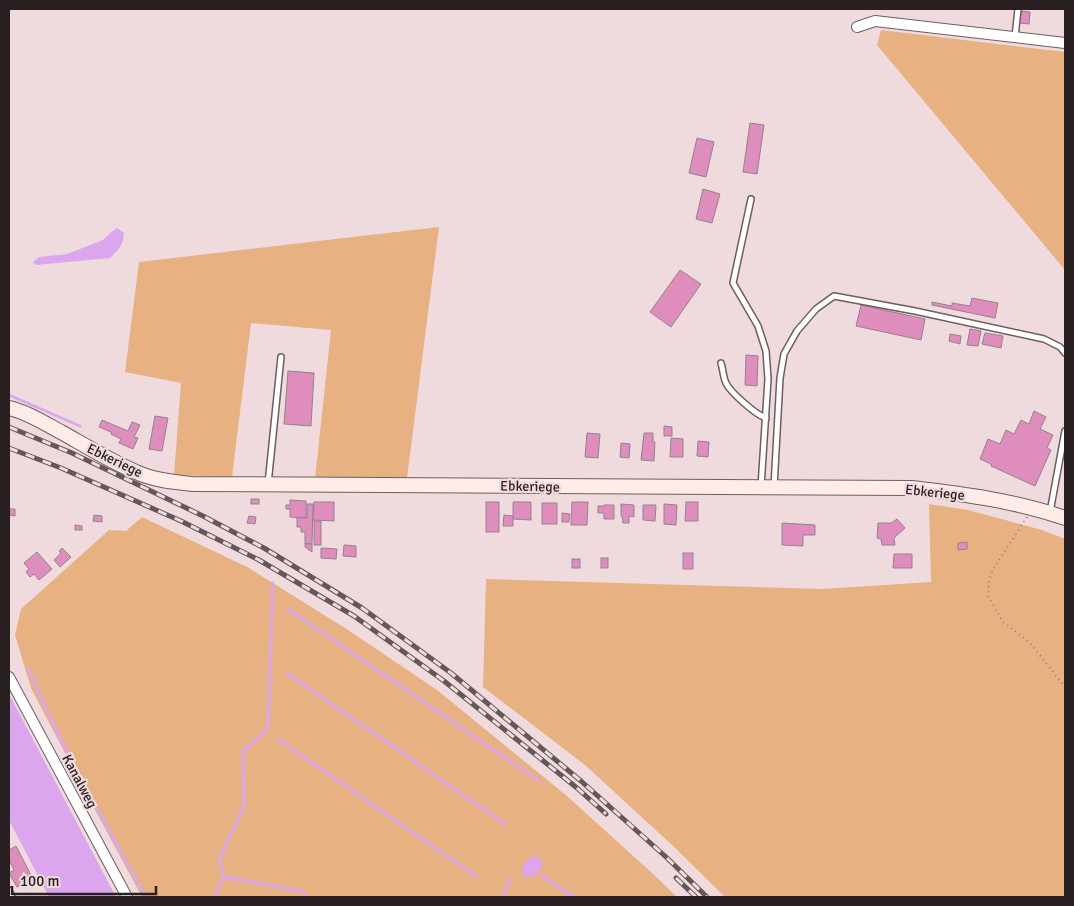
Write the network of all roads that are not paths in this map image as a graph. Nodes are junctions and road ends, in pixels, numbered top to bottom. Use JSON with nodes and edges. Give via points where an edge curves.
{"nodes":[{"id":1,"x":1018,"y":9,"type":"edge"},
{"id":2,"x":857,"y":27,"type":"dead end"},
{"id":3,"x":1015,"y":37,"type":"junction"},
{"id":4,"x":1065,"y":43,"type":"edge"},
{"id":5,"x":751,"y":200,"type":"dead end"},
{"id":6,"x":1065,"y":353,"type":"edge"},
{"id":7,"x":281,"y":357,"type":"dead end"},
{"id":8,"x":721,"y":362,"type":"dead end"},
{"id":9,"x":9,"y":408,"type":"edge"},
{"id":10,"x":766,"y":418,"type":"junction"},
{"id":11,"x":1065,"y":431,"type":"edge"},
{"id":12,"x":268,"y":484,"type":"junction"},
{"id":13,"x":768,"y":488,"type":"junction"},
{"id":14,"x":1050,"y":513,"type":"junction"},
{"id":15,"x":1065,"y":518,"type":"edge"},
{"id":16,"x":9,"y":677,"type":"edge"},
{"id":17,"x":9,"y":890,"type":"edge"},
{"id":18,"x":12,"y":897,"type":"edge"},
{"id":19,"x":127,"y":897,"type":"edge"}],
"edges":[{"from":1,"to":3,"type":"lane"},
{"from":2,"to":3,"type":"street","via":[[875,21]]},
{"from":3,"to":4,"type":"street"},
{"from":5,"to":10,"type":"lane","via":[[733,283],[758,326],[766,351]]},
{"from":6,"to":13,"type":"lane","via":[[1044,339],[834,296],[816,309],[784,354]]},
{"from":7,"to":12,"type":"lane"},
{"from":8,"to":10,"type":"lane","via":[[726,383],[742,401]]},
{"from":9,"to":12,"type":"street","name":"Ebkeriege","via":[[40,421],[136,473],[155,479],[192,484]]},
{"from":10,"to":13,"type":"lane"},
{"from":11,"to":14,"type":"lane"},
{"from":12,"to":13,"type":"street","name":"Ebkeriege"},
{"from":13,"to":14,"type":"street","name":"Ebkeriege","via":[[912,488],[953,492]]},
{"from":14,"to":15,"type":"street","name":"Ebkeriege"},
{"from":16,"to":19,"type":"street","name":"Kanalweg"},
{"from":17,"to":18,"type":"lane"}]}
